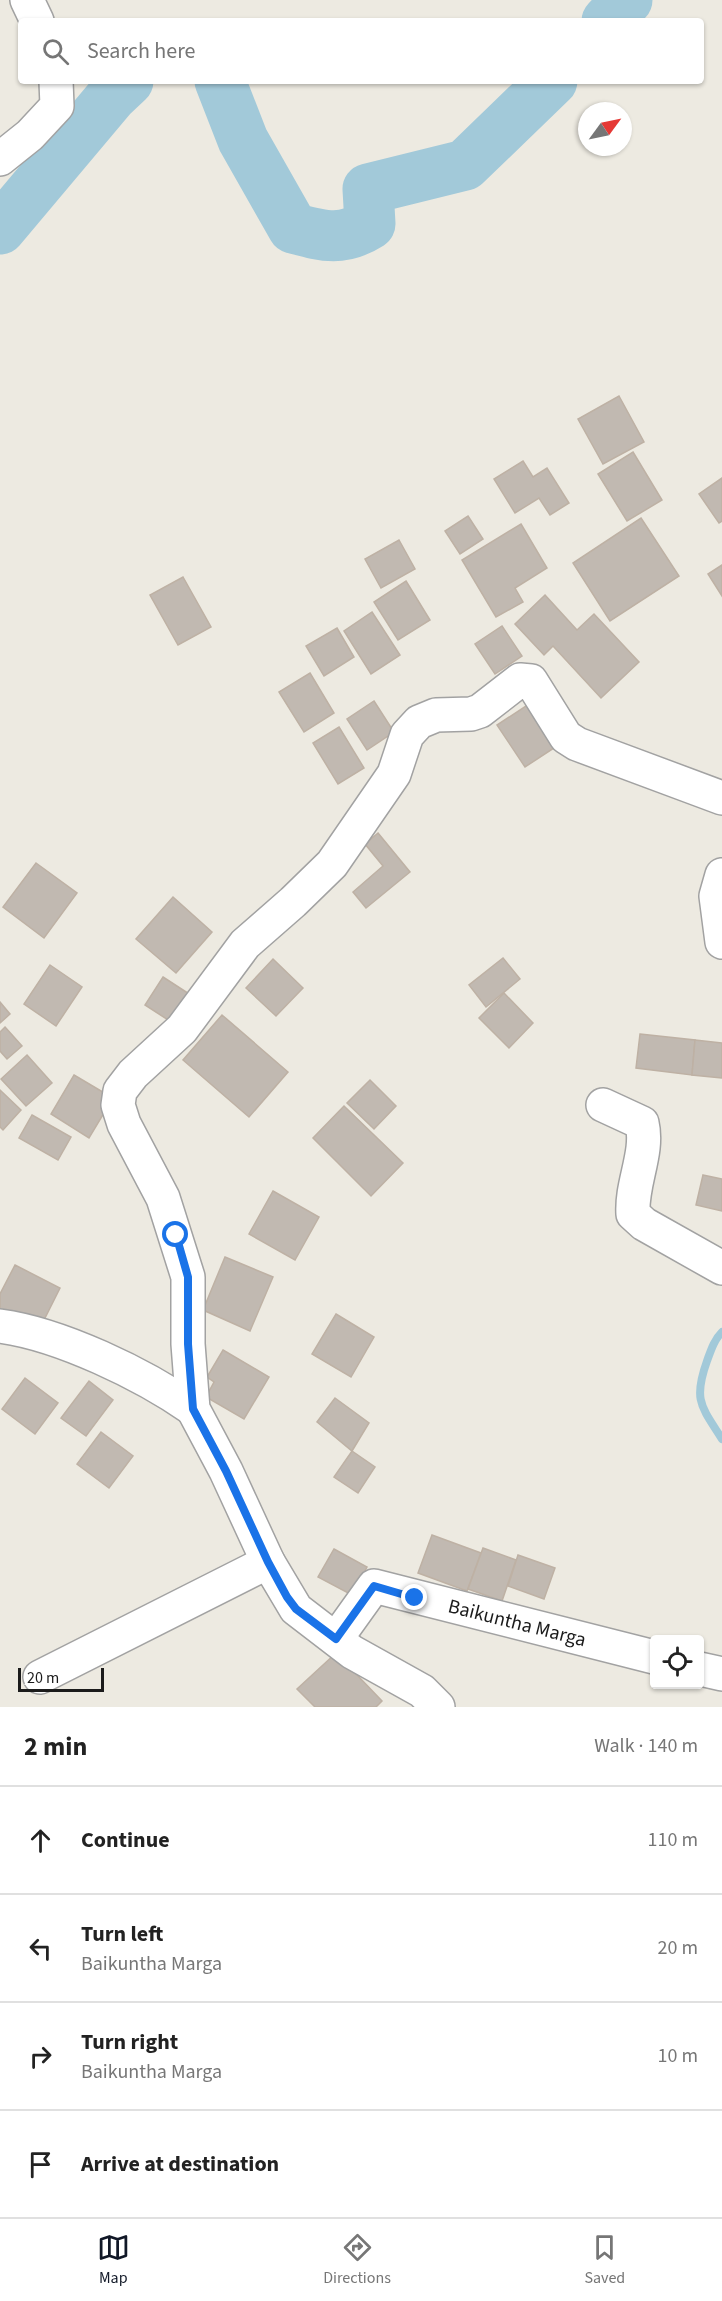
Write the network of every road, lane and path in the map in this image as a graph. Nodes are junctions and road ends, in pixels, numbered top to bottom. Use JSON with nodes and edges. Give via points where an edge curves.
{"nodes":[{"id":1,"x":27,"y":0,"type":"edge"},
{"id":2,"x":36,"y":18,"type":"edge"},
{"id":3,"x":56,"y":84,"type":"edge"},
{"id":4,"x":0,"y":159,"type":"edge"},
{"id":5,"x":722,"y":798,"type":"edge"},
{"id":6,"x":722,"y":874,"type":"edge"},
{"id":7,"x":722,"y":942,"type":"edge"},
{"id":8,"x":603,"y":1105,"type":"dead end"},
{"id":9,"x":722,"y":1268,"type":"edge"},
{"id":10,"x":0,"y":1326,"type":"edge"},
{"id":11,"x":193,"y":1409,"type":"junction"},
{"id":12,"x":268,"y":1562,"type":"junction"},
{"id":13,"x":336,"y":1639,"type":"junction"},
{"id":14,"x":650,"y":1656,"type":"edge"},
{"id":15,"x":704,"y":1669,"type":"edge"},
{"id":16,"x":722,"y":1674,"type":"edge"},
{"id":17,"x":40,"y":1677,"type":"dead end"},
{"id":18,"x":438,"y":1707,"type":"edge"}],
"edges":[{"from":1,"to":2,"type":"street"},
{"from":3,"to":4,"type":"street","via":[[57,106]]},
{"from":5,"to":11,"type":"street","via":[[577,744],[566,737],[531,681],[520,680],[480,711],[436,715],[420,722],[407,735],[394,774],[332,864],[245,944],[182,1029],[120,1091],[118,1105],[124,1124],[163,1198],[188,1277]]},
{"from":6,"to":7,"type":"street","via":[[716,896]]},
{"from":8,"to":9,"type":"street","via":[[642,1123],[645,1137],[632,1195],[633,1214]]},
{"from":10,"to":11,"type":"street","via":[[48,1335],[164,1388]]},
{"from":11,"to":12,"type":"street"},
{"from":12,"to":13,"type":"street","via":[[296,1609]]},
{"from":12,"to":17,"type":"street"},
{"from":13,"to":14,"type":"street","name":"Baikuntha Marga","via":[[374,1586]]},
{"from":13,"to":18,"type":"street","via":[[422,1691]]},
{"from":15,"to":16,"type":"street"}]}
